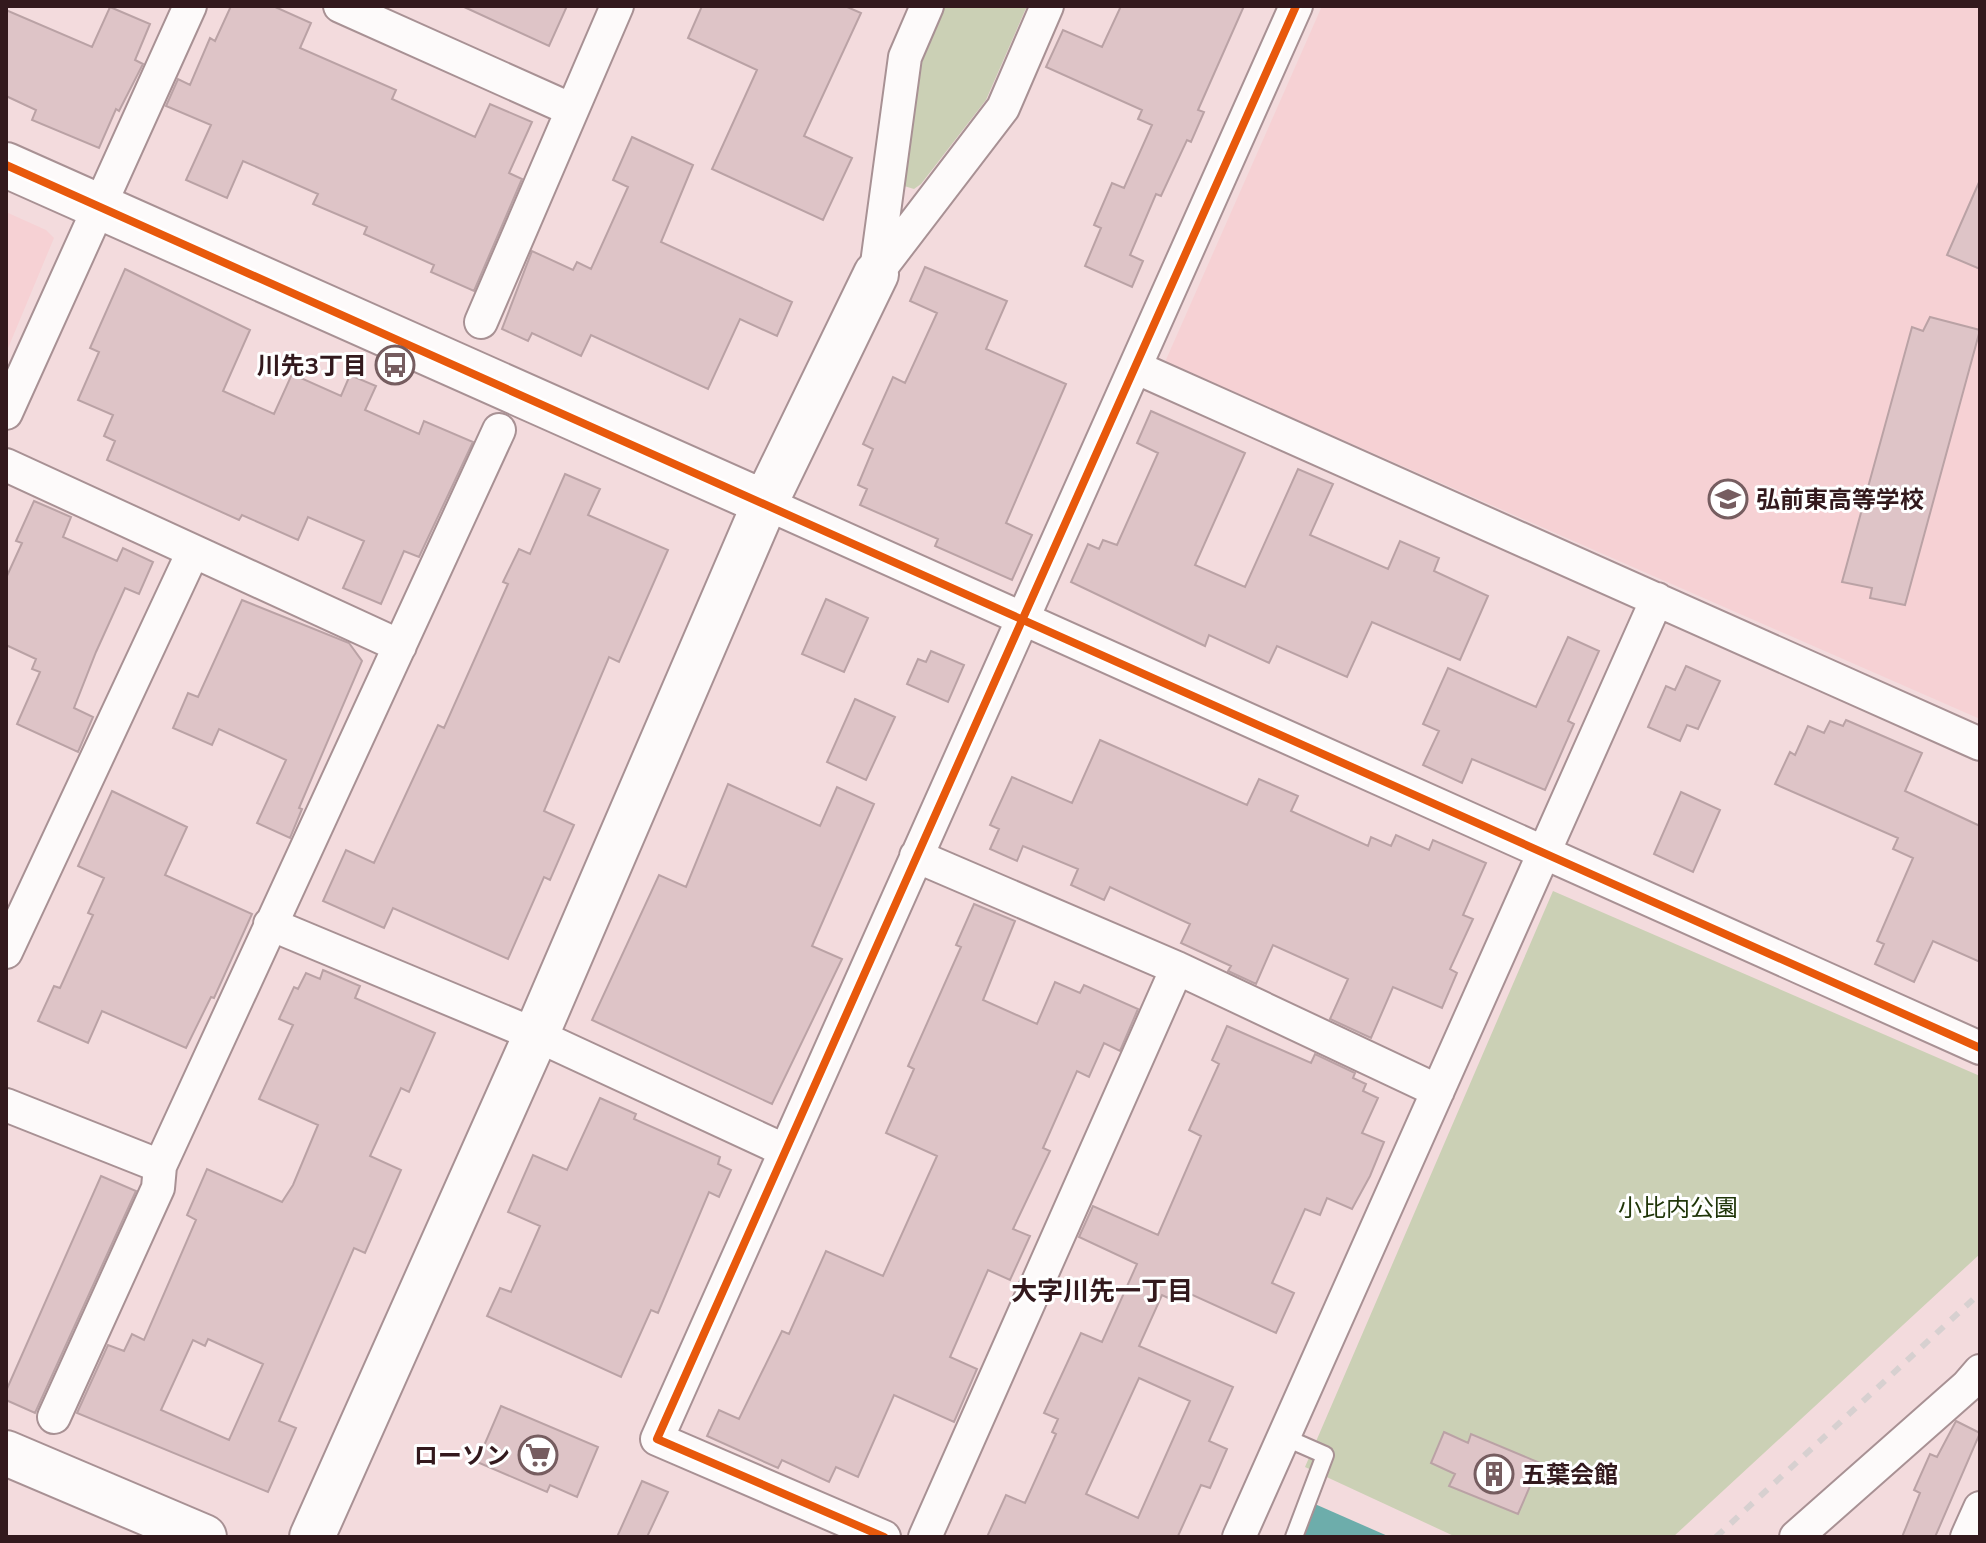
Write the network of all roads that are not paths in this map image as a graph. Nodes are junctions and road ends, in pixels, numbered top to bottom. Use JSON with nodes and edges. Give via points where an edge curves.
{"nodes":[{"id":1,"x":190,"y":6,"type":"edge"},
{"id":2,"x":340,"y":6,"type":"edge"},
{"id":3,"x":617,"y":6,"type":"edge"},
{"id":4,"x":927,"y":6,"type":"edge"},
{"id":5,"x":1047,"y":6,"type":"edge"},
{"id":6,"x":1296,"y":6,"type":"edge"},
{"id":7,"x":570,"y":109,"type":"junction"},
{"id":8,"x":6,"y":165,"type":"edge"},
{"id":9,"x":98,"y":206,"type":"junction"},
{"id":10,"x":876,"y":274,"type":"junction"},
{"id":11,"x":481,"y":322,"type":"dead end"},
{"id":12,"x":1135,"y":367,"type":"junction"},
{"id":13,"x":6,"y":413,"type":"edge"},
{"id":14,"x":499,"y":430,"type":"dead end"},
{"id":15,"x":6,"y":465,"type":"edge"},
{"id":16,"x":765,"y":503,"type":"junction"},
{"id":17,"x":192,"y":554,"type":"junction"},
{"id":18,"x":1657,"y":599,"type":"junction"},
{"id":19,"x":1023,"y":619,"type":"junction"},
{"id":20,"x":400,"y":646,"type":"junction"},
{"id":21,"x":1980,"y":744,"type":"edge"},
{"id":22,"x":1544,"y":852,"type":"junction"},
{"id":23,"x":916,"y":856,"type":"junction"},
{"id":24,"x":270,"y":924,"type":"junction"},
{"id":25,"x":6,"y":952,"type":"edge"},
{"id":26,"x":1177,"y":968,"type":"junction"},
{"id":27,"x":536,"y":1035,"type":"junction"},
{"id":28,"x":1980,"y":1048,"type":"edge"},
{"id":29,"x":1438,"y":1091,"type":"junction"},
{"id":30,"x":6,"y":1105,"type":"edge"},
{"id":31,"x":784,"y":1150,"type":"junction"},
{"id":32,"x":160,"y":1166,"type":"junction"},
{"id":33,"x":1976,"y":1383,"type":"edge"},
{"id":34,"x":54,"y":1417,"type":"dead end"},
{"id":35,"x":1284,"y":1437,"type":"junction"},
{"id":36,"x":6,"y":1453,"type":"edge"},
{"id":37,"x":1980,"y":1508,"type":"edge"},
{"id":38,"x":204,"y":1537,"type":"edge"},
{"id":39,"x":312,"y":1537,"type":"edge"},
{"id":40,"x":884,"y":1537,"type":"edge"},
{"id":41,"x":925,"y":1537,"type":"edge"},
{"id":42,"x":1239,"y":1537,"type":"edge"},
{"id":43,"x":1294,"y":1537,"type":"edge"},
{"id":44,"x":1796,"y":1537,"type":"edge"},
{"id":45,"x":1967,"y":1537,"type":"edge"}],
"edges":[{"from":1,"to":9,"type":"street"},
{"from":2,"to":7,"type":"street"},
{"from":3,"to":7,"type":"street"},
{"from":4,"to":10,"type":"street","via":[[905,57]]},
{"from":5,"to":10,"type":"street","via":[[1003,108]]},
{"from":6,"to":12,"type":"street"},
{"from":7,"to":11,"type":"street"},
{"from":8,"to":9,"type":"street"},
{"from":9,"to":13,"type":"street"},
{"from":9,"to":16,"type":"street"},
{"from":10,"to":16,"type":"street"},
{"from":12,"to":18,"type":"street"},
{"from":12,"to":19,"type":"street"},
{"from":14,"to":20,"type":"street"},
{"from":15,"to":17,"type":"street"},
{"from":16,"to":19,"type":"street"},
{"from":16,"to":27,"type":"street"},
{"from":17,"to":20,"type":"street"},
{"from":17,"to":25,"type":"street"},
{"from":18,"to":21,"type":"street"},
{"from":18,"to":22,"type":"street"},
{"from":19,"to":22,"type":"street"},
{"from":19,"to":23,"type":"street"},
{"from":20,"to":24,"type":"street"},
{"from":22,"to":28,"type":"street"},
{"from":22,"to":29,"type":"street"},
{"from":23,"to":26,"type":"street"},
{"from":23,"to":31,"type":"street"},
{"from":24,"to":27,"type":"street"},
{"from":24,"to":32,"type":"street"},
{"from":26,"to":29,"type":"street"},
{"from":26,"to":41,"type":"street"},
{"from":27,"to":31,"type":"street"},
{"from":27,"to":39,"type":"street"},
{"from":29,"to":35,"type":"street"},
{"from":30,"to":32,"type":"street"},
{"from":31,"to":40,"type":"street","via":[[657,1439]]},
{"from":32,"to":34,"type":"street","via":[[158,1188]]},
{"from":33,"to":44,"type":"street"},
{"from":35,"to":42,"type":"street"},
{"from":35,"to":43,"type":"lane","via":[[1325,1455]]},
{"from":36,"to":38,"type":"street"},
{"from":37,"to":45,"type":"street"}]}
